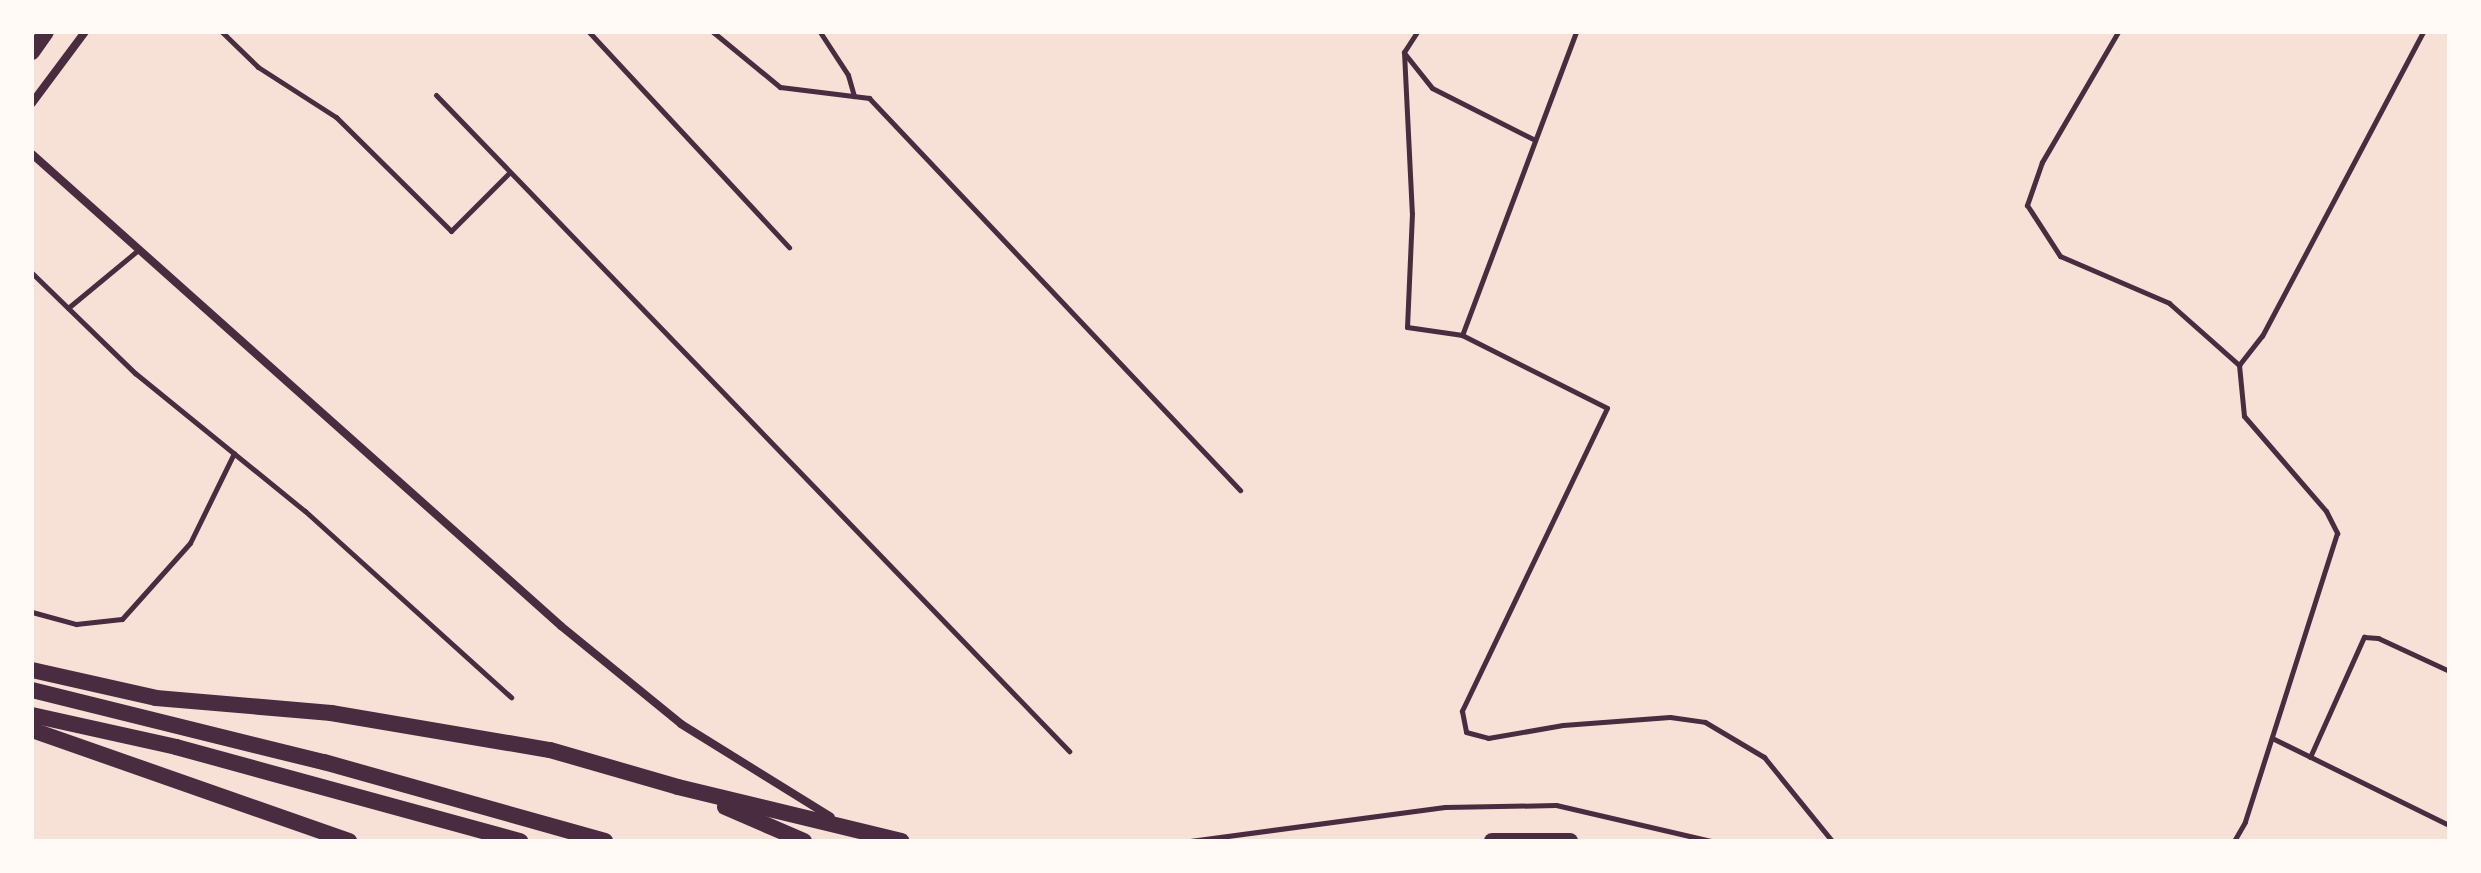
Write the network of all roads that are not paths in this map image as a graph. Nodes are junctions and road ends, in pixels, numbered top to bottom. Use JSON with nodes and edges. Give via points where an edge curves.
{"nodes":[{"id":1,"x":46,"y":32,"type":"edge"},
{"id":2,"x":85,"y":32,"type":"edge"},
{"id":3,"x":222,"y":32,"type":"edge"},
{"id":4,"x":589,"y":32,"type":"edge"},
{"id":5,"x":713,"y":32,"type":"edge"},
{"id":6,"x":820,"y":32,"type":"edge"},
{"id":7,"x":1417,"y":32,"type":"edge"},
{"id":8,"x":1576,"y":32,"type":"edge"},
{"id":9,"x":2118,"y":32,"type":"edge"},
{"id":10,"x":2423,"y":32,"type":"edge"},
{"id":11,"x":32,"y":52,"type":"edge"},
{"id":12,"x":1404,"y":52,"type":"junction"},
{"id":13,"x":436,"y":95,"type":"dead end"},
{"id":14,"x":854,"y":96,"type":"junction"},
{"id":15,"x":32,"y":103,"type":"edge"},
{"id":16,"x":1535,"y":140,"type":"junction"},
{"id":17,"x":32,"y":154,"type":"edge"},
{"id":18,"x":510,"y":172,"type":"junction"},
{"id":19,"x":789,"y":247,"type":"dead end"},
{"id":20,"x":138,"y":249,"type":"junction"},
{"id":21,"x":32,"y":273,"type":"edge"},
{"id":22,"x":68,"y":308,"type":"junction"},
{"id":23,"x":1462,"y":335,"type":"junction"},
{"id":24,"x":2239,"y":365,"type":"junction"},
{"id":25,"x":234,"y":453,"type":"junction"},
{"id":26,"x":1240,"y":490,"type":"dead end"},
{"id":27,"x":32,"y":612,"type":"edge"},
{"id":28,"x":32,"y":670,"type":"edge"},
{"id":29,"x":2449,"y":671,"type":"edge"},
{"id":30,"x":32,"y":690,"type":"edge"},
{"id":31,"x":511,"y":697,"type":"dead end"},
{"id":32,"x":32,"y":715,"type":"edge"},
{"id":33,"x":32,"y":730,"type":"edge"},
{"id":34,"x":2272,"y":738,"type":"junction"},
{"id":35,"x":1069,"y":751,"type":"dead end"},
{"id":36,"x":2310,"y":757,"type":"junction"},
{"id":37,"x":678,"y":787,"type":"junction"},
{"id":38,"x":2449,"y":825,"type":"edge"},
{"id":39,"x":349,"y":841,"type":"edge"},
{"id":40,"x":520,"y":841,"type":"edge"},
{"id":41,"x":605,"y":841,"type":"edge"},
{"id":42,"x":804,"y":841,"type":"edge"},
{"id":43,"x":883,"y":841,"type":"edge"},
{"id":44,"x":902,"y":841,"type":"edge"},
{"id":45,"x":1190,"y":841,"type":"edge"},
{"id":46,"x":1492,"y":841,"type":"edge"},
{"id":47,"x":1570,"y":841,"type":"edge"},
{"id":48,"x":1711,"y":841,"type":"edge"},
{"id":49,"x":1832,"y":841,"type":"edge"},
{"id":50,"x":2234,"y":841,"type":"edge"}],
"edges":[{"from":1,"to":11,"type":"highway"},
{"from":2,"to":15,"type":"street"},
{"from":3,"to":18,"type":"lane","via":[[258,67],[336,117],[451,231]]},
{"from":4,"to":19,"type":"lane"},
{"from":5,"to":14,"type":"lane","via":[[780,87]]},
{"from":6,"to":14,"type":"lane","via":[[848,75]]},
{"from":7,"to":12,"type":"lane"},
{"from":8,"to":16,"type":"lane"},
{"from":9,"to":24,"type":"lane","via":[[2042,162],[2027,205],[2060,256],[2169,303]]},
{"from":10,"to":24,"type":"lane","via":[[2262,336]]},
{"from":12,"to":16,"type":"lane","via":[[1432,88]]},
{"from":12,"to":23,"type":"lane","via":[[1412,213],[1407,327]]},
{"from":13,"to":18,"type":"lane"},
{"from":14,"to":26,"type":"lane","via":[[869,98],[911,136],[1039,282]]},
{"from":16,"to":23,"type":"lane"},
{"from":17,"to":20,"type":"street"},
{"from":18,"to":35,"type":"lane"},
{"from":20,"to":22,"type":"lane"},
{"from":20,"to":43,"type":"street","via":[[561,626],[681,724],[808,807]]},
{"from":21,"to":22,"type":"lane"},
{"from":22,"to":25,"type":"lane","via":[[135,373]]},
{"from":23,"to":49,"type":"lane","via":[[1607,408],[1462,711],[1466,732],[1488,738],[1563,725],[1670,717],[1705,722],[1764,757]]},
{"from":24,"to":34,"type":"lane","via":[[2244,416],[2326,511],[2337,533]]},
{"from":25,"to":27,"type":"lane","via":[[190,543],[122,619],[76,624]]},
{"from":25,"to":31,"type":"lane"},
{"from":28,"to":37,"type":"highway","via":[[156,698],[331,713],[536,747]]},
{"from":29,"to":36,"type":"lane","via":[[2378,638],[2364,637]]},
{"from":30,"to":41,"type":"highway","via":[[324,762]]},
{"from":32,"to":40,"type":"highway","via":[[176,747]]},
{"from":33,"to":39,"type":"highway"},
{"from":34,"to":36,"type":"lane"},
{"from":34,"to":50,"type":"lane"},
{"from":36,"to":38,"type":"lane"},
{"from":37,"to":42,"type":"highway"},
{"from":37,"to":44,"type":"highway"},
{"from":45,"to":48,"type":"lane","via":[[1445,807],[1556,805]]},
{"from":46,"to":47,"type":"highway"}]}
